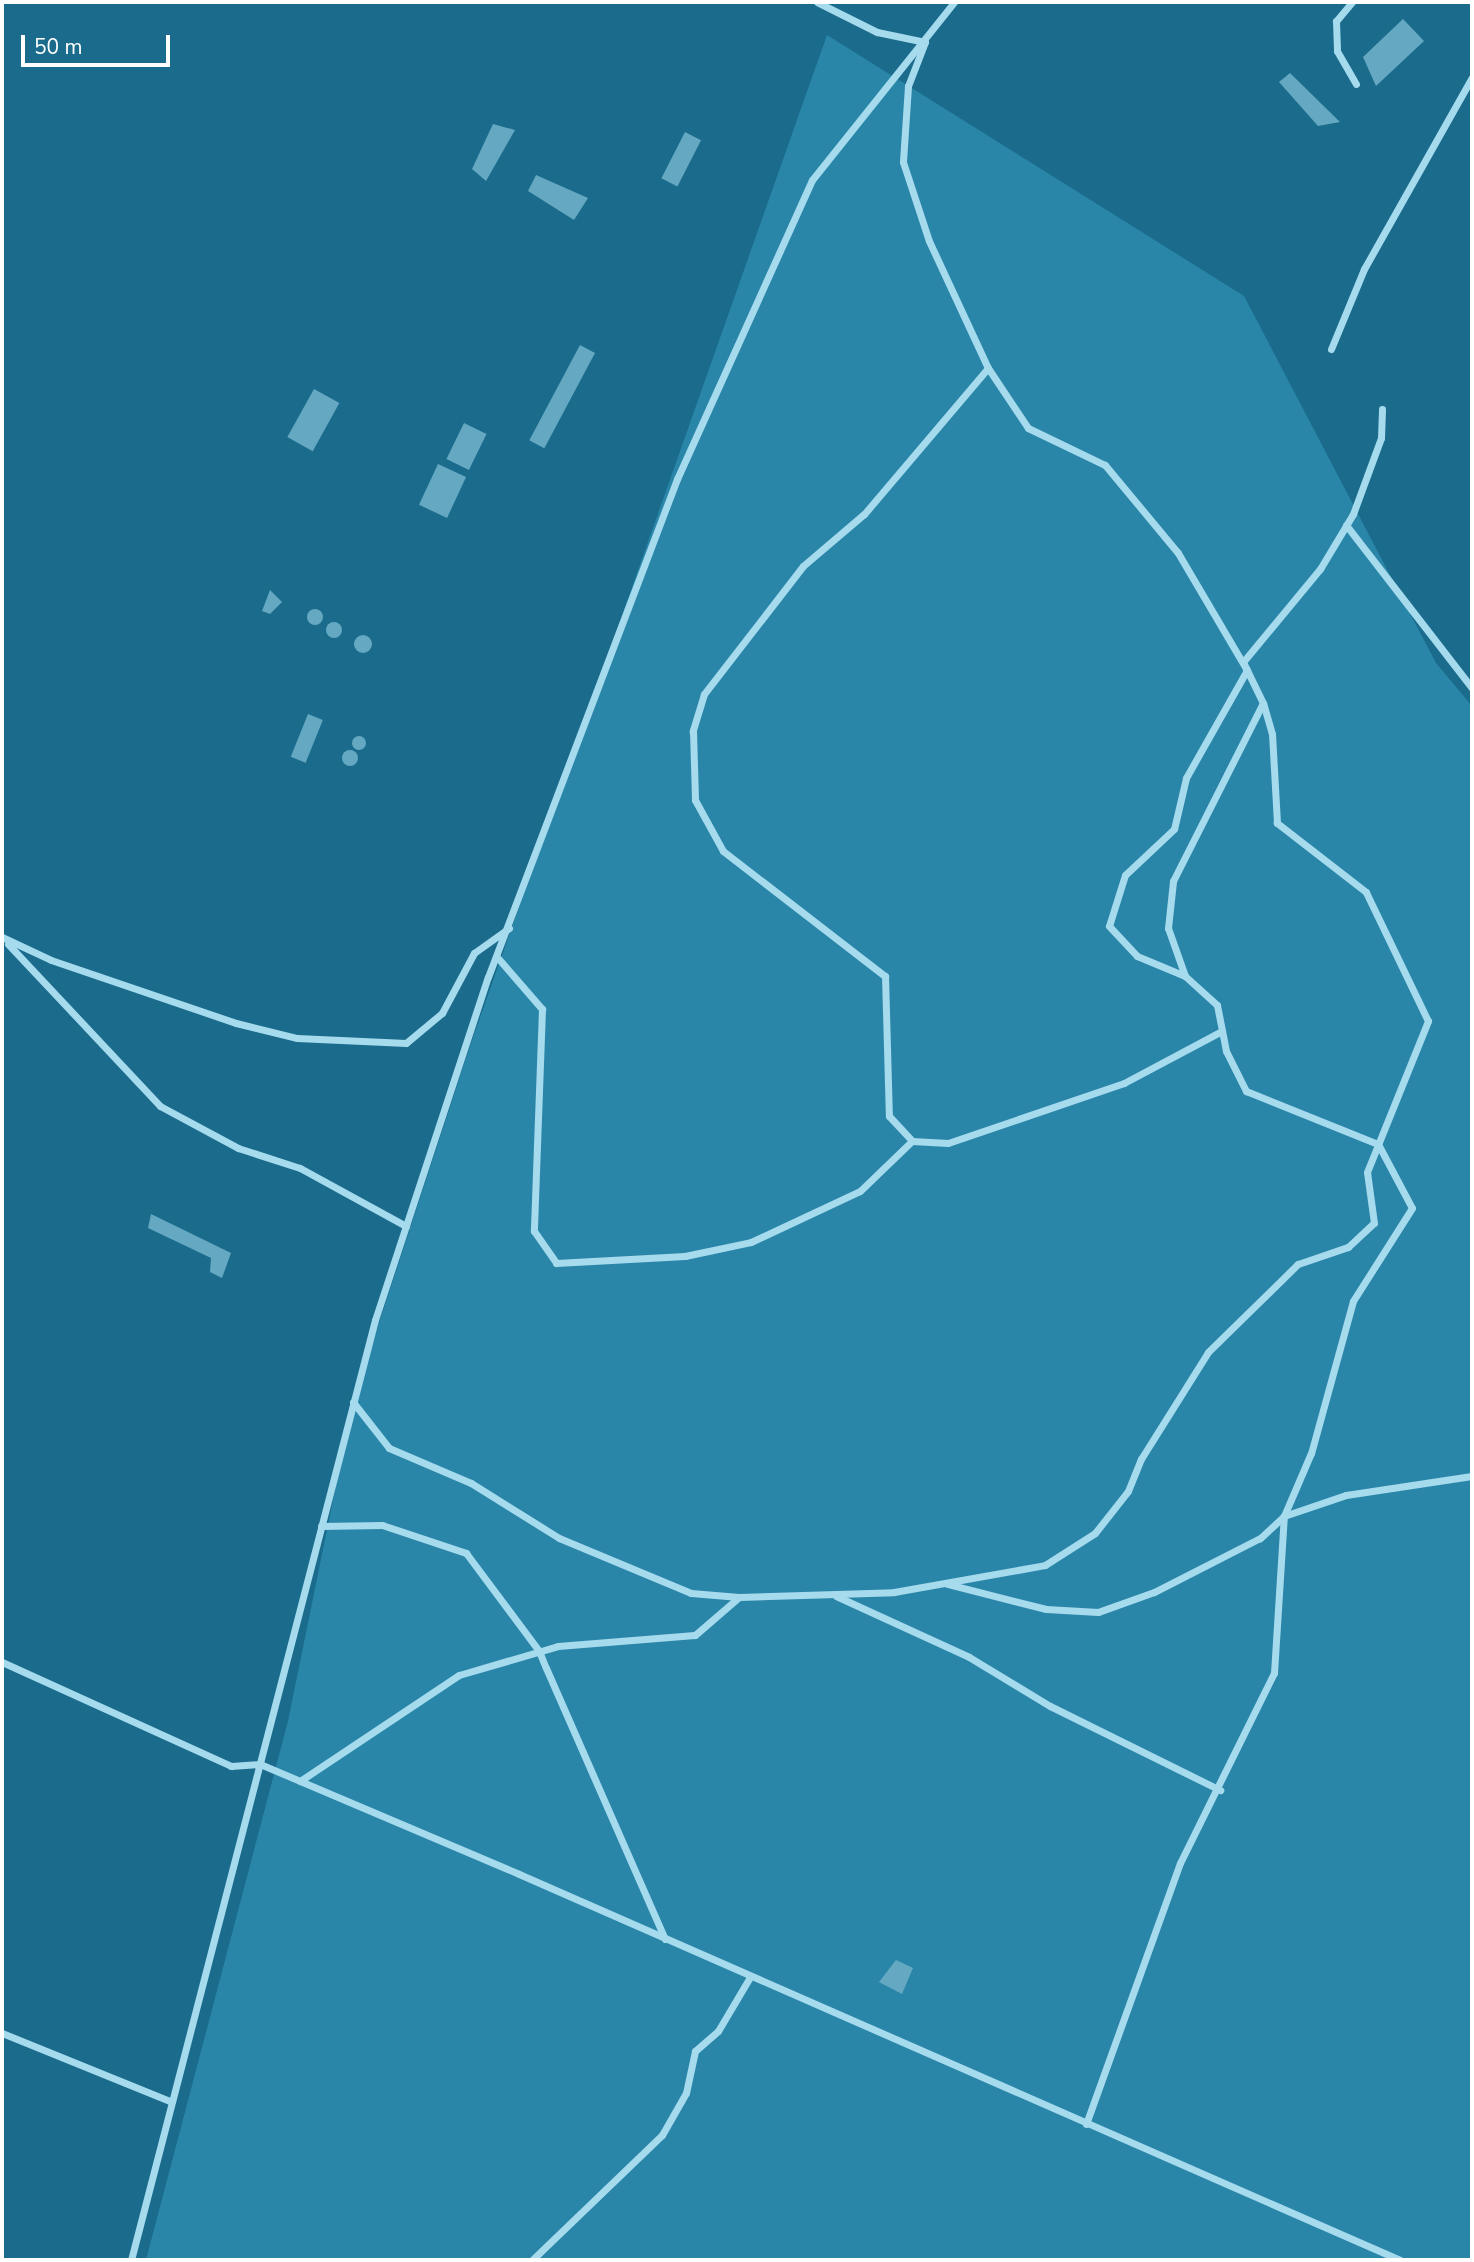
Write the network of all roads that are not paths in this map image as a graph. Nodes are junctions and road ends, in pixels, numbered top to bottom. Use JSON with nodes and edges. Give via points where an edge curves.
{"nodes":[{"id":1,"x":817,"y":2,"type":"edge"},
{"id":2,"x":954,"y":2,"type":"edge"},
{"id":3,"x":1352,"y":2,"type":"edge"},
{"id":4,"x":925,"y":42,"type":"junction"},
{"id":5,"x":1472,"y":77,"type":"edge"},
{"id":6,"x":1356,"y":84,"type":"dead end"},
{"id":7,"x":1331,"y":349,"type":"dead end"},
{"id":8,"x":988,"y":368,"type":"junction"},
{"id":9,"x":1382,"y":409,"type":"dead end"},
{"id":10,"x":1346,"y":525,"type":"junction"},
{"id":11,"x":1243,"y":662,"type":"junction"},
{"id":12,"x":1472,"y":688,"type":"edge"},
{"id":13,"x":1264,"y":703,"type":"junction"},
{"id":14,"x":509,"y":928,"type":"junction"},
{"id":15,"x":3,"y":939,"type":"edge"},
{"id":16,"x":497,"y":957,"type":"junction"},
{"id":17,"x":1185,"y":976,"type":"junction"},
{"id":18,"x":1222,"y":1031,"type":"junction"},
{"id":19,"x":912,"y":1141,"type":"junction"},
{"id":20,"x":1378,"y":1144,"type":"junction"},
{"id":21,"x":406,"y":1226,"type":"junction"},
{"id":22,"x":354,"y":1402,"type":"junction"},
{"id":23,"x":1472,"y":1476,"type":"edge"},
{"id":24,"x":1284,"y":1516,"type":"junction"},
{"id":25,"x":321,"y":1526,"type":"junction"},
{"id":26,"x":947,"y":1584,"type":"junction"},
{"id":27,"x":835,"y":1596,"type":"junction"},
{"id":28,"x":739,"y":1597,"type":"junction"},
{"id":29,"x":2,"y":1662,"type":"edge"},
{"id":30,"x":260,"y":1764,"type":"junction"},
{"id":31,"x":300,"y":1781,"type":"junction"},
{"id":32,"x":1220,"y":1790,"type":"junction"},
{"id":33,"x":666,"y":1939,"type":"junction"},
{"id":34,"x":750,"y":1977,"type":"junction"},
{"id":35,"x":2,"y":2033,"type":"edge"},
{"id":36,"x":172,"y":2102,"type":"junction"},
{"id":37,"x":1086,"y":2124,"type":"junction"},
{"id":38,"x":131,"y":2260,"type":"edge"},
{"id":39,"x":532,"y":2260,"type":"edge"},
{"id":40,"x":1400,"y":2260,"type":"edge"}],
"edges":[{"from":1,"to":4,"type":"street","via":[[877,32]]},
{"from":2,"to":4,"type":"street"},
{"from":3,"to":6,"type":"street","via":[[1336,21],[1337,51]]},
{"from":4,"to":8,"type":"street","via":[[908,86],[903,162],[929,241]]},
{"from":4,"to":14,"type":"street","via":[[829,153],[781,246],[677,479]]},
{"from":5,"to":7,"type":"street","via":[[1364,269]]},
{"from":8,"to":11,"type":"street","via":[[1028,428],[1105,465],[1178,553]]},
{"from":8,"to":19,"type":"street","via":[[864,514],[803,566],[704,694],[693,731],[695,800],[723,851],[885,976],[889,1116]]},
{"from":9,"to":10,"type":"street","via":[[1381,438]]},
{"from":10,"to":11,"type":"street","via":[[1320,569]]},
{"from":10,"to":12,"type":"street"},
{"from":11,"to":13,"type":"street"},
{"from":11,"to":17,"type":"street","via":[[1247,670],[1227,714],[1186,778],[1174,828],[1125,875],[1109,926],[1138,956]]},
{"from":13,"to":17,"type":"street","via":[[1173,881],[1168,928]]},
{"from":13,"to":20,"type":"street","via":[[1272,734],[1277,823],[1366,892],[1428,1021]]},
{"from":14,"to":15,"type":"street","via":[[474,953],[442,1013],[406,1043],[297,1038],[261,1029]]},
{"from":14,"to":16,"type":"street"},
{"from":15,"to":21,"type":"street","via":[[160,1106],[238,1149],[300,1168]]},
{"from":16,"to":19,"type":"street","via":[[542,1009],[534,1231],[556,1263],[685,1256],[751,1242],[860,1191]]},
{"from":16,"to":21,"type":"street"},
{"from":17,"to":18,"type":"street","via":[[1217,1005]]},
{"from":18,"to":19,"type":"street","via":[[1124,1083],[948,1143]]},
{"from":18,"to":20,"type":"street","via":[[1246,1091]]},
{"from":20,"to":24,"type":"street","via":[[1412,1209],[1353,1301],[1311,1453]]},
{"from":20,"to":26,"type":"street","via":[[1367,1172],[1374,1223],[1348,1247],[1298,1264],[1208,1352],[1141,1459],[1128,1491],[1095,1533],[1045,1564]]},
{"from":21,"to":22,"type":"street"},
{"from":22,"to":25,"type":"street"},
{"from":22,"to":28,"type":"street","via":[[389,1448],[471,1483],[559,1538],[691,1593]]},
{"from":23,"to":24,"type":"street","via":[[1346,1495]]},
{"from":24,"to":26,"type":"street","via":[[1219,1563],[1119,1608],[1046,1609]]},
{"from":24,"to":32,"type":"street","via":[[1274,1673]]},
{"from":25,"to":30,"type":"street"},
{"from":25,"to":33,"type":"street","bridge":true,"via":[[382,1525],[466,1553],[539,1651]]},
{"from":26,"to":27,"type":"street"},
{"from":27,"to":28,"type":"street"},
{"from":27,"to":32,"type":"street","via":[[968,1657],[1050,1706]]},
{"from":28,"to":31,"type":"street","via":[[695,1635],[558,1646],[459,1675]]},
{"from":29,"to":30,"type":"street","via":[[231,1766]]},
{"from":30,"to":31,"type":"street"},
{"from":30,"to":36,"type":"street"},
{"from":31,"to":33,"type":"street"},
{"from":32,"to":37,"type":"street","via":[[1176,1874]]},
{"from":33,"to":34,"type":"street"},
{"from":34,"to":37,"type":"street"},
{"from":34,"to":39,"type":"street","via":[[718,2031],[695,2051],[686,2093],[662,2135]]},
{"from":35,"to":36,"type":"street"},
{"from":36,"to":38,"type":"street"},
{"from":37,"to":40,"type":"street"}]}
